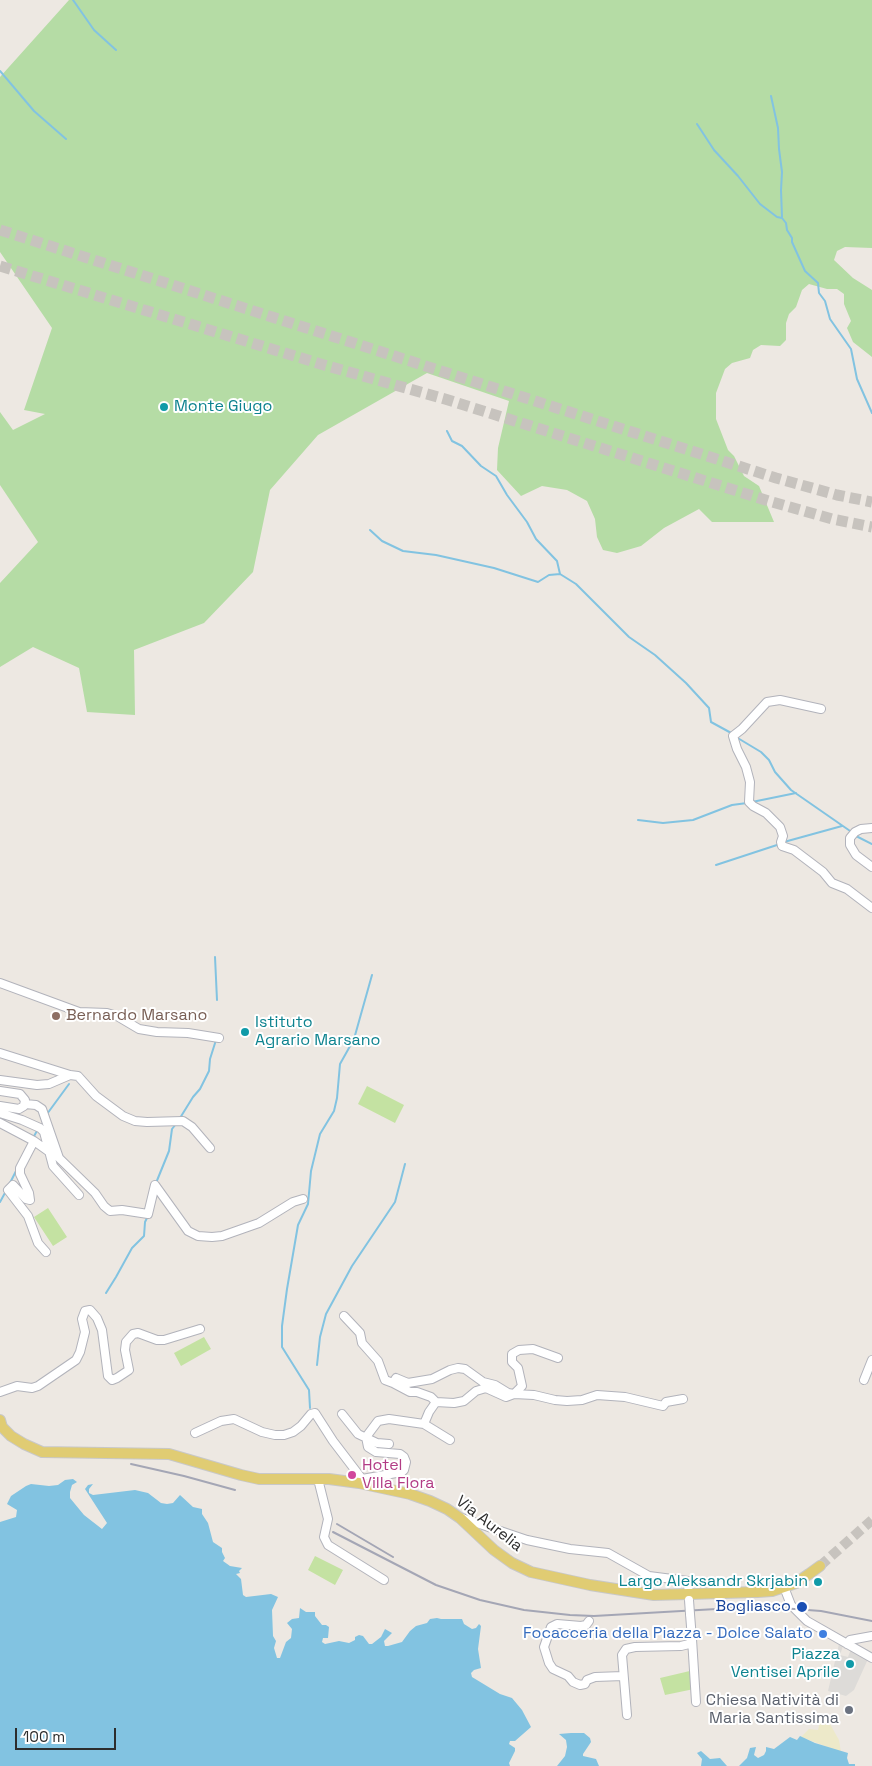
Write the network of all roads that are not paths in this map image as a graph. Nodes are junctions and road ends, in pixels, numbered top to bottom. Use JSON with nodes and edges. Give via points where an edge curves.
{"nodes":[{"id":1,"x":821,"y":709,"type":"dead end"},
{"id":2,"x":872,"y":828,"type":"edge"},
{"id":3,"x":872,"y":867,"type":"edge"},
{"id":4,"x":872,"y":908,"type":"edge"},
{"id":5,"x":0,"y":983,"type":"edge"},
{"id":6,"x":219,"y":1038,"type":"dead end"},
{"id":7,"x":0,"y":1053,"type":"edge"},
{"id":8,"x":70,"y":1075,"type":"junction"},
{"id":9,"x":0,"y":1080,"type":"edge"},
{"id":10,"x":0,"y":1091,"type":"edge"},
{"id":11,"x":25,"y":1104,"type":"junction"},
{"id":12,"x":0,"y":1106,"type":"edge"},
{"id":13,"x":0,"y":1113,"type":"edge"},
{"id":14,"x":0,"y":1123,"type":"edge"},
{"id":15,"x":34,"y":1141,"type":"junction"},
{"id":16,"x":210,"y":1148,"type":"dead end"},
{"id":17,"x":48,"y":1151,"type":"junction"},
{"id":18,"x":79,"y":1195,"type":"dead end"},
{"id":19,"x":303,"y":1199,"type":"dead end"},
{"id":20,"x":46,"y":1252,"type":"dead end"},
{"id":21,"x":344,"y":1316,"type":"dead end"},
{"id":22,"x":200,"y":1329,"type":"dead end"},
{"id":23,"x":558,"y":1358,"type":"dead end"},
{"id":24,"x":872,"y":1360,"type":"edge"},
{"id":25,"x":864,"y":1380,"type":"dead end"},
{"id":26,"x":393,"y":1383,"type":"junction"},
{"id":27,"x":0,"y":1392,"type":"edge"},
{"id":28,"x":514,"y":1394,"type":"junction"},
{"id":29,"x":683,"y":1399,"type":"dead end"},
{"id":30,"x":436,"y":1402,"type":"junction"},
{"id":31,"x":342,"y":1414,"type":"dead end"},
{"id":32,"x":0,"y":1420,"type":"edge"},
{"id":33,"x":424,"y":1424,"type":"junction"},
{"id":34,"x":195,"y":1433,"type":"dead end"},
{"id":35,"x":366,"y":1437,"type":"junction"},
{"id":36,"x":450,"y":1440,"type":"dead end"},
{"id":37,"x":389,"y":1444,"type":"dead end"},
{"id":38,"x":318,"y":1479,"type":"junction"},
{"id":39,"x":360,"y":1481,"type":"junction"},
{"id":40,"x":460,"y":1518,"type":"junction"},
{"id":41,"x":820,"y":1566,"type":"tunnel mouth"},
{"id":42,"x":384,"y":1580,"type":"dead end"},
{"id":43,"x":688,"y":1582,"type":"junction"},
{"id":44,"x":784,"y":1587,"type":"junction"},
{"id":45,"x":743,"y":1593,"type":"junction"},
{"id":46,"x":689,"y":1598,"type":"junction"},
{"id":47,"x":589,"y":1621,"type":"dead end"},
{"id":48,"x":872,"y":1636,"type":"edge"},
{"id":49,"x":692,"y":1639,"type":"junction"},
{"id":50,"x":847,"y":1644,"type":"junction"},
{"id":51,"x":872,"y":1658,"type":"edge"},
{"id":52,"x":624,"y":1676,"type":"junction"},
{"id":53,"x":696,"y":1702,"type":"dead end"},
{"id":54,"x":627,"y":1715,"type":"dead end"}],
"edges":[{"from":1,"to":4,"type":"street","via":[[780,700],[767,702],[733,736],[750,782],[750,802],[780,827],[782,846],[794,850],[832,883]]},
{"from":2,"to":3,"type":"street","via":[[853,834],[850,845],[856,855]]},
{"from":5,"to":6,"type":"street","via":[[79,1012],[117,1016],[139,1029]]},
{"from":7,"to":8,"type":"street"},
{"from":8,"to":9,"type":"street","via":[[49,1084],[37,1085]]},
{"from":8,"to":16,"type":"street","via":[[78,1076],[96,1096],[123,1116],[146,1122],[183,1121]]},
{"from":10,"to":11,"type":"street","via":[[22,1095]]},
{"from":11,"to":12,"type":"street","via":[[19,1109]]},
{"from":11,"to":19,"type":"street","via":[[42,1109],[59,1158],[110,1211],[148,1214],[155,1185],[188,1230],[198,1236],[212,1237],[259,1223]]},
{"from":13,"to":17,"type":"street","via":[[40,1128]]},
{"from":14,"to":15,"type":"street"},
{"from":15,"to":17,"type":"street"},
{"from":15,"to":20,"type":"street","via":[[21,1163],[20,1174],[30,1200],[13,1186],[8,1190],[28,1216],[38,1243]]},
{"from":17,"to":18,"type":"street","via":[[53,1166]]},
{"from":21,"to":26,"type":"street","via":[[360,1333],[362,1344],[378,1361],[385,1380]]},
{"from":22,"to":27,"type":"street","via":[[164,1340],[133,1334],[126,1342],[129,1370],[112,1380],[108,1376],[102,1330],[90,1310],[85,1311],[82,1319],[85,1332],[76,1360],[38,1386],[17,1386]]},
{"from":23,"to":28,"type":"street","via":[[533,1349],[512,1354],[522,1386]]},
{"from":24,"to":25,"type":"street"},
{"from":26,"to":28,"type":"street","via":[[396,1378],[408,1383],[432,1379],[458,1368]]},
{"from":26,"to":30,"type":"street","via":[[410,1392],[431,1397]]},
{"from":28,"to":29,"type":"street","via":[[566,1401],[597,1395],[625,1397],[663,1406],[666,1402]]},
{"from":28,"to":30,"type":"street","via":[[506,1397],[482,1388],[464,1402]]},
{"from":30,"to":33,"type":"street"},
{"from":31,"to":35,"type":"street","via":[[358,1434]]},
{"from":32,"to":38,"type":"main road","name":"Via Aurelia","via":[[10,1436],[42,1452],[153,1452],[183,1457],[259,1479]]},
{"from":33,"to":35,"type":"street","via":[[389,1419],[378,1421]]},
{"from":33,"to":36,"type":"street"},
{"from":34,"to":39,"type":"street","via":[[221,1421],[234,1419],[262,1432],[284,1435],[315,1414]]},
{"from":35,"to":37,"type":"street","via":[[377,1443]]},
{"from":35,"to":39,"type":"street","via":[[368,1447],[376,1452],[400,1454],[406,1462],[402,1472]]},
{"from":38,"to":39,"type":"main road","name":"Via Aurelia"},
{"from":38,"to":42,"type":"street","via":[[328,1520],[324,1537],[328,1545]]},
{"from":39,"to":40,"type":"main road","name":"Via Aurelia","via":[[417,1496]]},
{"from":40,"to":43,"type":"street","via":[[527,1540],[608,1553],[649,1576]]},
{"from":40,"to":46,"type":"main road","name":"Via Aurelia","via":[[494,1550],[531,1572],[590,1585]]},
{"from":41,"to":44,"type":"main road","name":"Via Aurelia","via":[[796,1583]]},
{"from":43,"to":45,"type":"street","via":[[720,1585]]},
{"from":43,"to":46,"type":"street"},
{"from":44,"to":45,"type":"main road","name":"Via Aurelia"},
{"from":44,"to":50,"type":"street","via":[[796,1611]]},
{"from":45,"to":46,"type":"main road","name":"Via Aurelia"},
{"from":46,"to":49,"type":"street","bridge":true},
{"from":47,"to":52,"type":"street","via":[[581,1626],[551,1626],[544,1647],[549,1663],[553,1669],[580,1685],[595,1677]]},
{"from":48,"to":50,"type":"street","via":[[850,1640]]},
{"from":49,"to":52,"type":"street","via":[[689,1644],[681,1646],[626,1650],[622,1655]]},
{"from":49,"to":53,"type":"street"},
{"from":50,"to":51,"type":"street"},
{"from":52,"to":54,"type":"street"}]}
